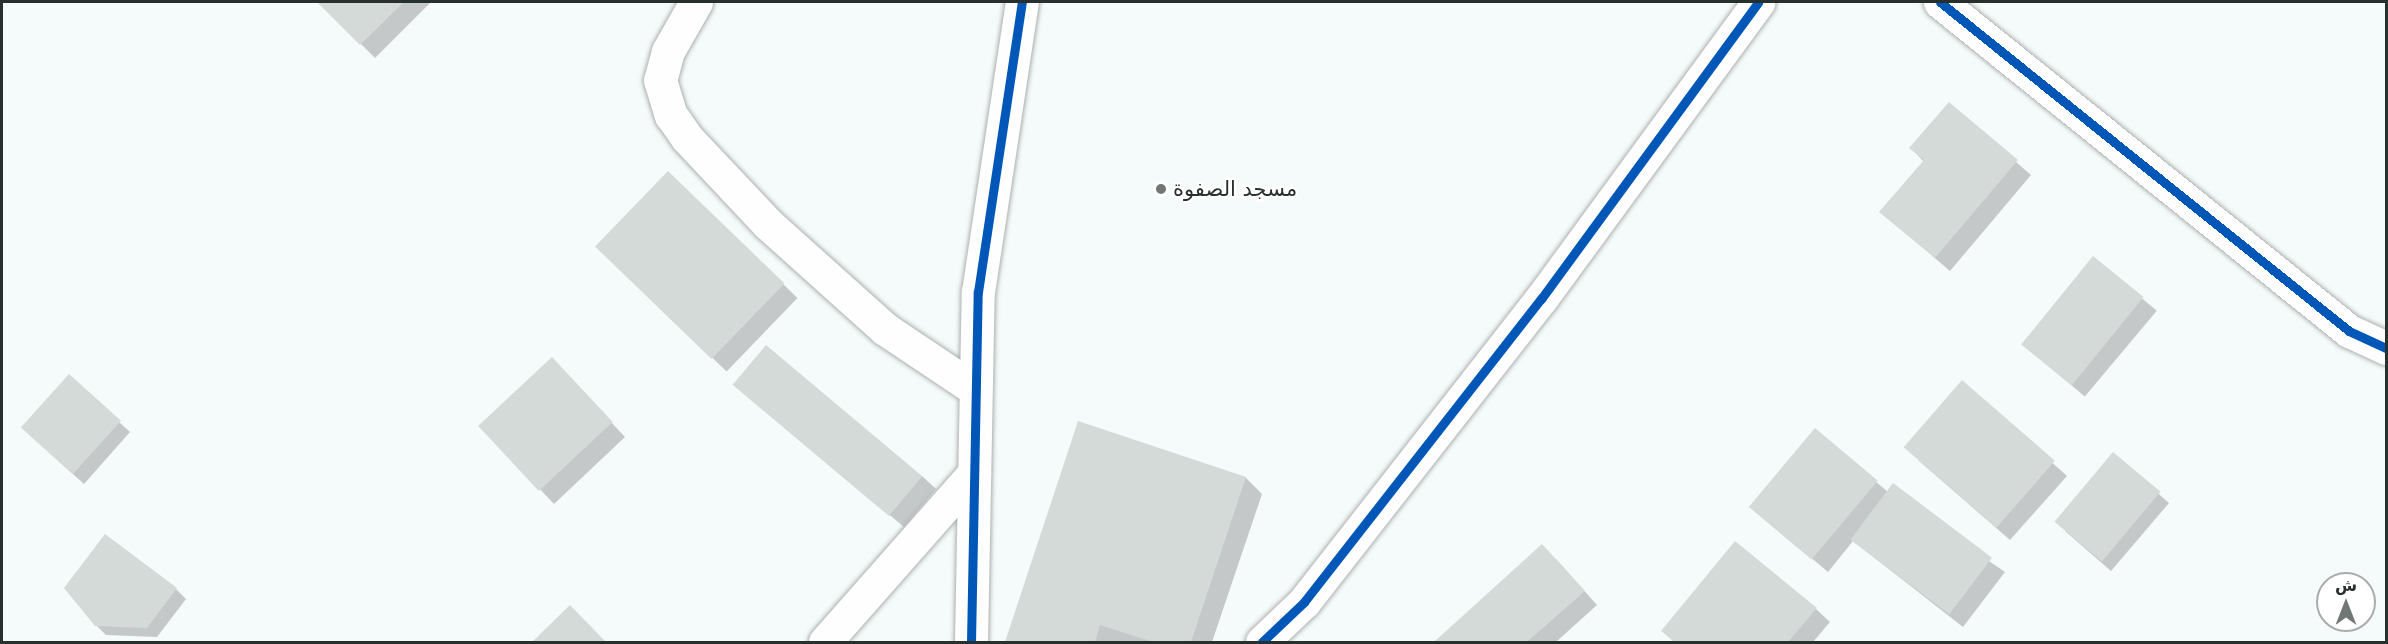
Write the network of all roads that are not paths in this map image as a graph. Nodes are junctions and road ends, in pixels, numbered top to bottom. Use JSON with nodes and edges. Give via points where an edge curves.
{"nodes":[{"id":1,"x":696,"y":2,"type":"edge"},
{"id":2,"x":1022,"y":2,"type":"edge"},
{"id":3,"x":1758,"y":2,"type":"edge"},
{"id":4,"x":1940,"y":2,"type":"edge"},
{"id":5,"x":2386,"y":348,"type":"edge"},
{"id":6,"x":973,"y":388,"type":"junction"},
{"id":7,"x":974,"y":473,"type":"junction"},
{"id":8,"x":825,"y":642,"type":"edge"},
{"id":9,"x":971,"y":642,"type":"edge"},
{"id":10,"x":1262,"y":642,"type":"edge"}],
"edges":[{"from":1,"to":6,"type":"street","via":[[668,51],[660,80],[671,115],[687,138],[768,225],[885,329]]},
{"from":2,"to":6,"type":"street","via":[[978,292]]},
{"from":3,"to":10,"type":"street","via":[[1541,299],[1304,602]]},
{"from":4,"to":5,"type":"street","via":[[2349,330]]},
{"from":6,"to":7,"type":"street"},
{"from":7,"to":8,"type":"street"},
{"from":7,"to":9,"type":"street"}]}
